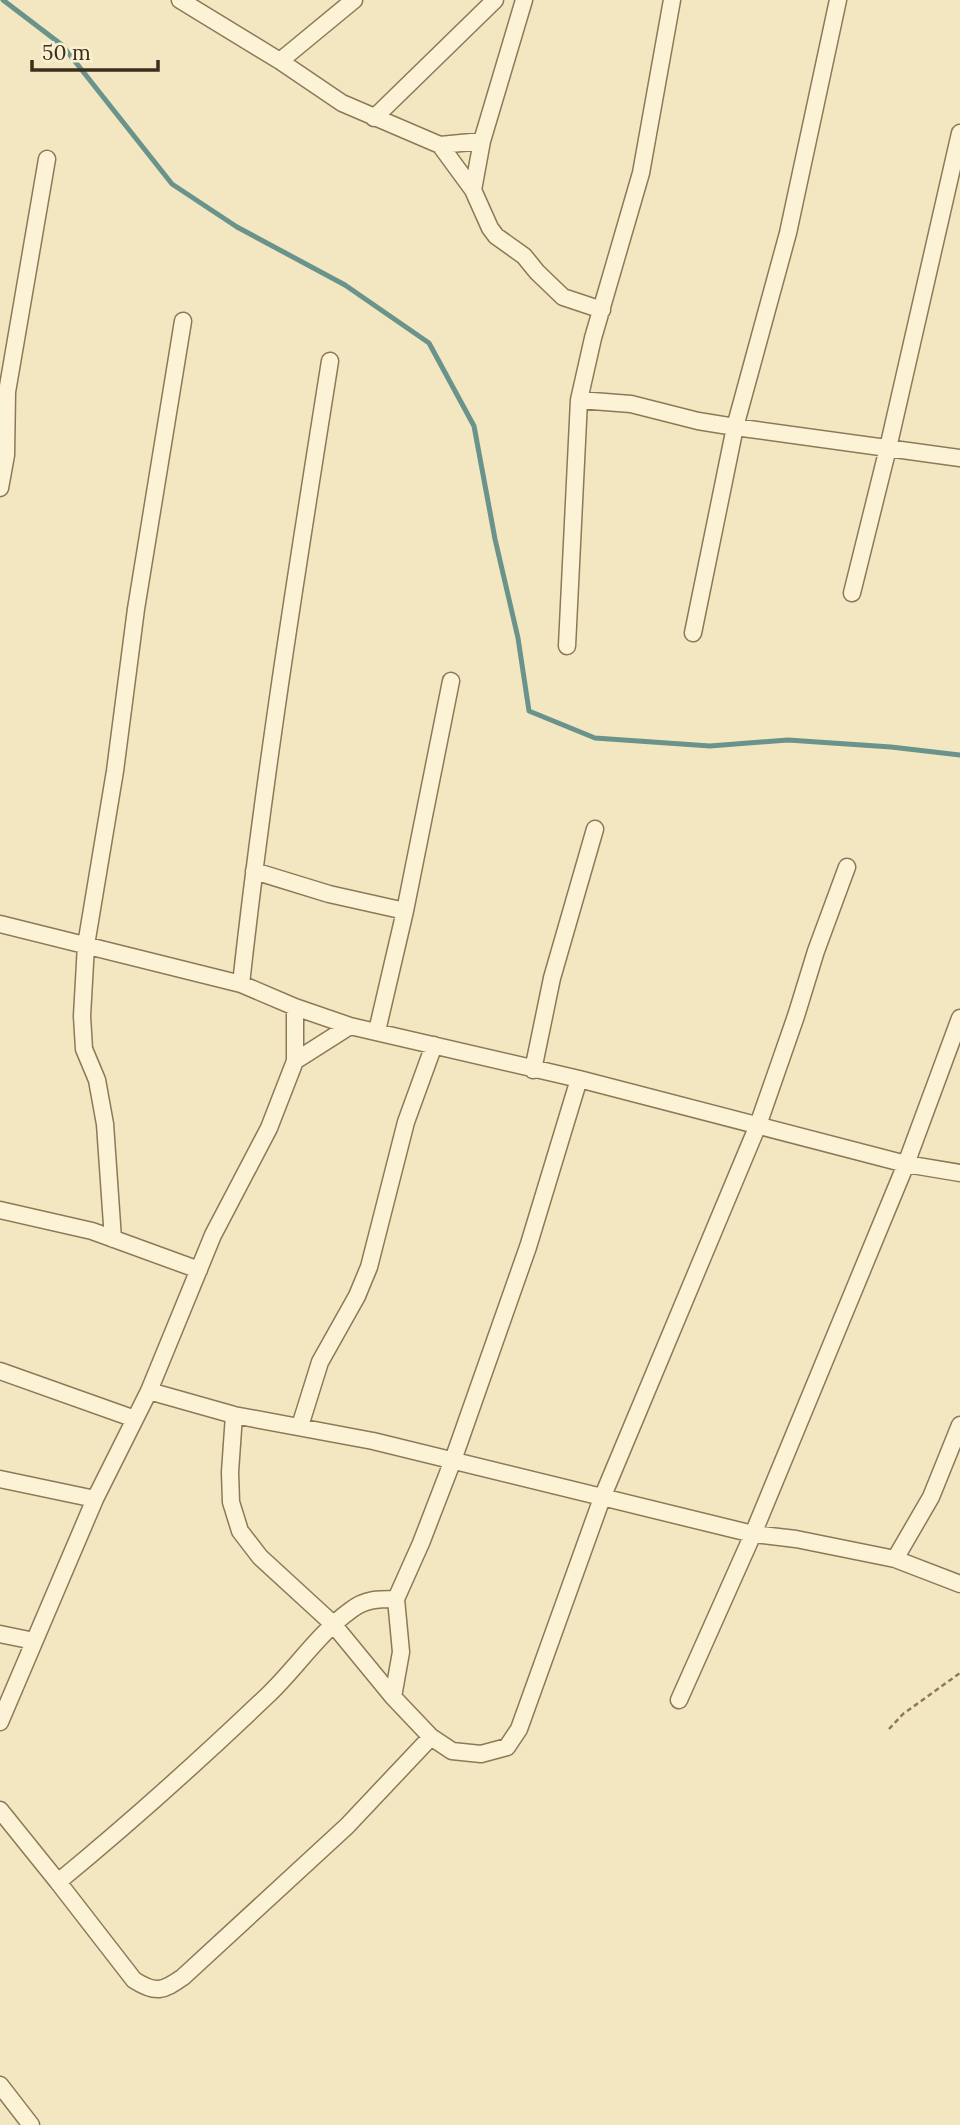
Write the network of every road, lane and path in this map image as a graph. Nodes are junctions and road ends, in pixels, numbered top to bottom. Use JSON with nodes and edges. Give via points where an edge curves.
{"nodes":[{"id":1,"x":180,"y":0,"type":"edge"},
{"id":2,"x":354,"y":0,"type":"edge"},
{"id":3,"x":495,"y":0,"type":"edge"},
{"id":4,"x":524,"y":0,"type":"edge"},
{"id":5,"x":672,"y":0,"type":"edge"},
{"id":6,"x":838,"y":0,"type":"edge"},
{"id":7,"x":280,"y":61,"type":"junction"},
{"id":8,"x":374,"y":118,"type":"junction"},
{"id":9,"x":960,"y":133,"type":"edge"},
{"id":10,"x":482,"y":141,"type":"junction"},
{"id":11,"x":440,"y":145,"type":"junction"},
{"id":12,"x":47,"y":159,"type":"dead end"},
{"id":13,"x":473,"y":190,"type":"junction"},
{"id":14,"x":602,"y":310,"type":"junction"},
{"id":15,"x":183,"y":321,"type":"dead end"},
{"id":16,"x":330,"y":362,"type":"dead end"},
{"id":17,"x":579,"y":400,"type":"junction"},
{"id":18,"x":735,"y":427,"type":"junction"},
{"id":19,"x":888,"y":448,"type":"junction"},
{"id":20,"x":960,"y":458,"type":"edge"},
{"id":21,"x":0,"y":488,"type":"edge"},
{"id":22,"x":852,"y":593,"type":"dead end"},
{"id":23,"x":693,"y":633,"type":"dead end"},
{"id":24,"x":567,"y":646,"type":"dead end"},
{"id":25,"x":451,"y":681,"type":"dead end"},
{"id":26,"x":595,"y":829,"type":"dead end"},
{"id":27,"x":847,"y":867,"type":"dead end"},
{"id":28,"x":254,"y":871,"type":"junction"},
{"id":29,"x":405,"y":911,"type":"junction"},
{"id":30,"x":0,"y":925,"type":"edge"},
{"id":31,"x":86,"y":945,"type":"junction"},
{"id":32,"x":241,"y":984,"type":"junction"},
{"id":33,"x":295,"y":1007,"type":"junction"},
{"id":34,"x":960,"y":1018,"type":"edge"},
{"id":35,"x":350,"y":1026,"type":"junction"},
{"id":36,"x":377,"y":1031,"type":"junction"},
{"id":37,"x":434,"y":1045,"type":"junction"},
{"id":38,"x":295,"y":1061,"type":"junction"},
{"id":39,"x":533,"y":1070,"type":"junction"},
{"id":40,"x":579,"y":1079,"type":"junction"},
{"id":41,"x":758,"y":1125,"type":"junction"},
{"id":42,"x":906,"y":1164,"type":"junction"},
{"id":43,"x":960,"y":1173,"type":"edge"},
{"id":44,"x":0,"y":1210,"type":"edge"},
{"id":45,"x":113,"y":1239,"type":"junction"},
{"id":46,"x":199,"y":1270,"type":"junction"},
{"id":47,"x":0,"y":1371,"type":"edge"},
{"id":48,"x":149,"y":1391,"type":"junction"},
{"id":49,"x":234,"y":1415,"type":"junction"},
{"id":50,"x":135,"y":1419,"type":"junction"},
{"id":51,"x":960,"y":1425,"type":"edge"},
{"id":52,"x":300,"y":1426,"type":"junction"},
{"id":53,"x":453,"y":1460,"type":"junction"},
{"id":54,"x":0,"y":1479,"type":"edge"},
{"id":55,"x":602,"y":1498,"type":"junction"},
{"id":56,"x":95,"y":1499,"type":"junction"},
{"id":57,"x":753,"y":1534,"type":"junction"},
{"id":58,"x":895,"y":1559,"type":"junction"},
{"id":59,"x":960,"y":1584,"type":"edge"},
{"id":60,"x":396,"y":1599,"type":"junction"},
{"id":61,"x":333,"y":1624,"type":"junction"},
{"id":62,"x":0,"y":1634,"type":"edge"},
{"id":63,"x":34,"y":1641,"type":"junction"},
{"id":64,"x":960,"y":1673,"type":"edge"},
{"id":65,"x":393,"y":1697,"type":"junction"},
{"id":66,"x":679,"y":1700,"type":"dead end"},
{"id":67,"x":0,"y":1722,"type":"edge"},
{"id":68,"x":889,"y":1729,"type":"dead end"},
{"id":69,"x":431,"y":1737,"type":"junction"},
{"id":70,"x":0,"y":1810,"type":"edge"},
{"id":71,"x":58,"y":1882,"type":"junction"},
{"id":72,"x":0,"y":2085,"type":"edge"},
{"id":73,"x":31,"y":2125,"type":"edge"}],
"edges":[{"from":1,"to":7,"type":"street"},
{"from":2,"to":7,"type":"street"},
{"from":3,"to":8,"type":"street"},
{"from":4,"to":10,"type":"street"},
{"from":5,"to":14,"type":"street","via":[[641,173]]},
{"from":6,"to":18,"type":"street","via":[[788,233]]},
{"from":7,"to":8,"type":"street","via":[[342,103]]},
{"from":8,"to":11,"type":"street"},
{"from":9,"to":19,"type":"street"},
{"from":10,"to":11,"type":"street"},
{"from":10,"to":13,"type":"street"},
{"from":11,"to":13,"type":"street"},
{"from":12,"to":21,"type":"street","via":[[8,391]]},
{"from":13,"to":14,"type":"street","via":[[496,236],[524,256],[563,297]]},
{"from":14,"to":17,"type":"street"},
{"from":15,"to":31,"type":"street"},
{"from":16,"to":28,"type":"street"},
{"from":17,"to":18,"type":"street","via":[[631,404]]},
{"from":17,"to":24,"type":"street"},
{"from":18,"to":19,"type":"street"},
{"from":18,"to":23,"type":"street"},
{"from":19,"to":20,"type":"street"},
{"from":19,"to":22,"type":"street"},
{"from":25,"to":29,"type":"street"},
{"from":26,"to":39,"type":"street","via":[[552,978]]},
{"from":27,"to":41,"type":"street"},
{"from":28,"to":29,"type":"street"},
{"from":28,"to":32,"type":"street"},
{"from":29,"to":36,"type":"street"},
{"from":30,"to":31,"type":"street"},
{"from":31,"to":32,"type":"street"},
{"from":31,"to":45,"type":"street","via":[[84,1049],[97,1080],[105,1124]]},
{"from":32,"to":33,"type":"street"},
{"from":33,"to":35,"type":"street"},
{"from":33,"to":38,"type":"street"},
{"from":34,"to":42,"type":"street"},
{"from":35,"to":36,"type":"street"},
{"from":35,"to":38,"type":"street"},
{"from":36,"to":37,"type":"street"},
{"from":37,"to":39,"type":"street"},
{"from":37,"to":52,"type":"street","via":[[406,1122],[369,1267],[320,1362]]},
{"from":38,"to":46,"type":"street","via":[[269,1128]]},
{"from":39,"to":40,"type":"street"},
{"from":40,"to":41,"type":"street"},
{"from":40,"to":53,"type":"street","via":[[528,1247]]},
{"from":41,"to":42,"type":"street"},
{"from":41,"to":55,"type":"street"},
{"from":42,"to":43,"type":"street"},
{"from":42,"to":57,"type":"street"},
{"from":44,"to":45,"type":"street"},
{"from":45,"to":46,"type":"street"},
{"from":46,"to":48,"type":"street"},
{"from":47,"to":50,"type":"street"},
{"from":48,"to":49,"type":"street"},
{"from":48,"to":50,"type":"street"},
{"from":49,"to":52,"type":"street"},
{"from":49,"to":61,"type":"street","via":[[230,1472],[240,1531],[260,1557]]},
{"from":50,"to":56,"type":"street"},
{"from":51,"to":58,"type":"street","via":[[931,1497]]},
{"from":52,"to":53,"type":"street"},
{"from":53,"to":55,"type":"street"},
{"from":53,"to":60,"type":"street"},
{"from":54,"to":56,"type":"street"},
{"from":55,"to":57,"type":"street"},
{"from":55,"to":69,"type":"street","via":[[519,1729],[507,1747],[481,1755],[452,1751]]},
{"from":56,"to":63,"type":"street"},
{"from":57,"to":58,"type":"street"},
{"from":57,"to":66,"type":"street"},
{"from":58,"to":59,"type":"street"},
{"from":60,"to":61,"type":"street","via":[[373,1599]]},
{"from":60,"to":65,"type":"street","via":[[401,1652]]},
{"from":61,"to":65,"type":"street"},
{"from":61,"to":71,"type":"street","via":[[191,1769]]},
{"from":62,"to":63,"type":"street"},
{"from":63,"to":67,"type":"street"},
{"from":64,"to":68,"type":"path"},
{"from":65,"to":69,"type":"street"},
{"from":69,"to":71,"type":"street","via":[[347,1826],[164,1990],[134,1980]]},
{"from":70,"to":71,"type":"street"},
{"from":72,"to":73,"type":"street"}]}
